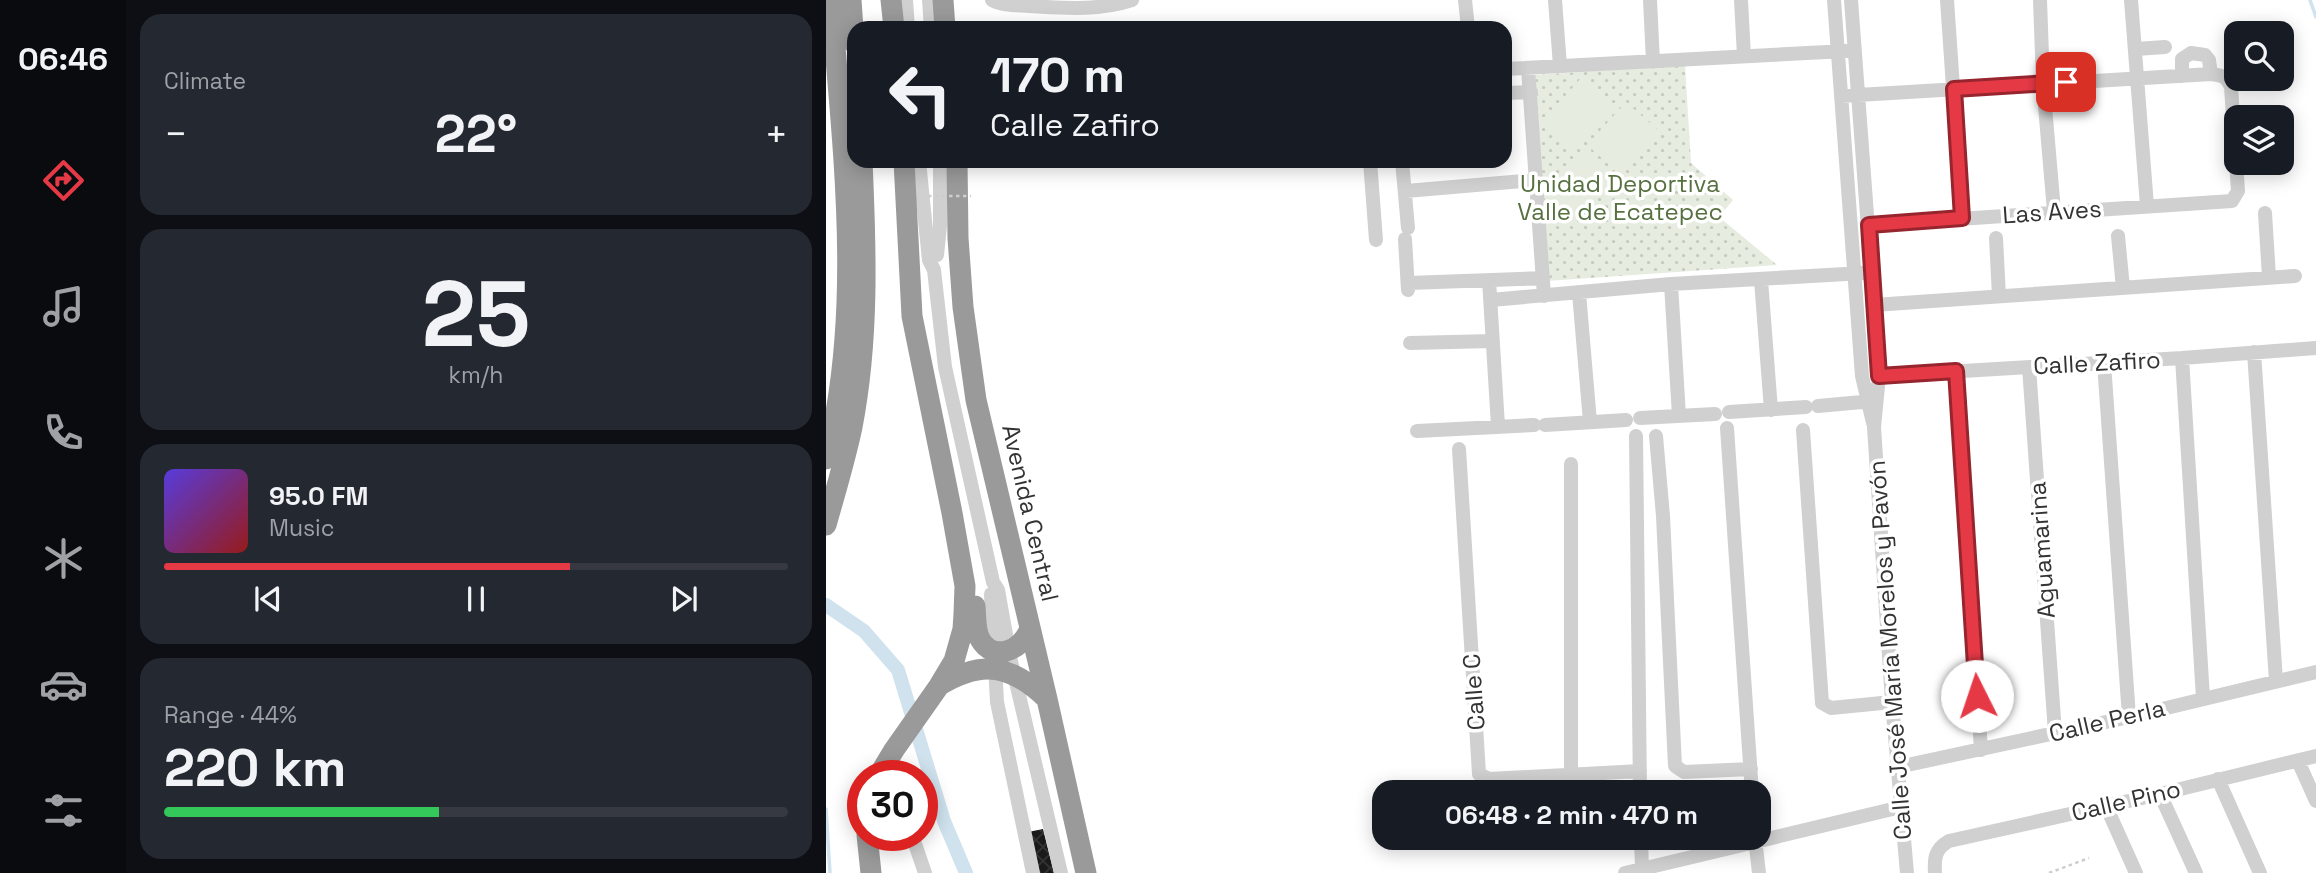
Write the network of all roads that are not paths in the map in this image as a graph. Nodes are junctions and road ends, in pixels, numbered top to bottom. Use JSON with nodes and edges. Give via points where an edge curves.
{"nodes":[{"id":1,"x":831,"y":0,"type":"edge"},
{"id":2,"x":851,"y":0,"type":"edge"},
{"id":3,"x":891,"y":0,"type":"edge"},
{"id":4,"x":906,"y":0,"type":"edge"},
{"id":5,"x":929,"y":0,"type":"edge"},
{"id":6,"x":943,"y":0,"type":"edge"},
{"id":7,"x":992,"y":0,"type":"edge"},
{"id":8,"x":1132,"y":0,"type":"edge"},
{"id":9,"x":1465,"y":0,"type":"edge"},
{"id":10,"x":1555,"y":0,"type":"edge"},
{"id":11,"x":1650,"y":0,"type":"edge"},
{"id":12,"x":1741,"y":0,"type":"edge"},
{"id":13,"x":1835,"y":0,"type":"edge"},
{"id":14,"x":1851,"y":0,"type":"edge"},
{"id":15,"x":1947,"y":0,"type":"edge"},
{"id":16,"x":2039,"y":0,"type":"edge"},
{"id":17,"x":2131,"y":0,"type":"edge"},
{"id":18,"x":1117,"y":2,"type":"edge"},
{"id":19,"x":1032,"y":3,"type":"edge"},
{"id":20,"x":852,"y":21,"type":"edge"},
{"id":21,"x":893,"y":21,"type":"edge"},
{"id":22,"x":908,"y":21,"type":"edge"},
{"id":23,"x":930,"y":21,"type":"edge"},
{"id":24,"x":944,"y":21,"type":"edge"},
{"id":25,"x":1467,"y":21,"type":"edge"},
{"id":26,"x":2165,"y":47,"type":"dead end"},
{"id":27,"x":1855,"y":50,"type":"junction"},
{"id":28,"x":2136,"y":50,"type":"junction"},
{"id":29,"x":1838,"y":51,"type":"junction"},
{"id":30,"x":1744,"y":56,"type":"junction"},
{"id":31,"x":1653,"y":62,"type":"junction"},
{"id":32,"x":1560,"y":66,"type":"junction"},
{"id":33,"x":1528,"y":68,"type":"junction"},
{"id":34,"x":1512,"y":69,"type":"edge"},
{"id":35,"x":2211,"y":74,"type":"junction"},
{"id":36,"x":2182,"y":76,"type":"junction"},
{"id":37,"x":2137,"y":79,"type":"junction"},
{"id":38,"x":2043,"y":83,"type":"junction"},
{"id":39,"x":1954,"y":89,"type":"junction"},
{"id":40,"x":1531,"y":92,"type":"junction"},
{"id":41,"x":1512,"y":93,"type":"edge"},
{"id":42,"x":1857,"y":94,"type":"junction"},
{"id":43,"x":1841,"y":96,"type":"junction"},
{"id":44,"x":862,"y":168,"type":"edge"},
{"id":45,"x":904,"y":168,"type":"edge"},
{"id":46,"x":920,"y":168,"type":"edge"},
{"id":47,"x":940,"y":168,"type":"edge"},
{"id":48,"x":957,"y":168,"type":"edge"},
{"id":49,"x":1371,"y":168,"type":"edge"},
{"id":50,"x":1403,"y":168,"type":"edge"},
{"id":51,"x":1536,"y":180,"type":"junction"},
{"id":52,"x":1406,"y":191,"type":"junction"},
{"id":53,"x":2147,"y":206,"type":"junction"},
{"id":54,"x":2054,"y":211,"type":"junction"},
{"id":55,"x":2265,"y":214,"type":"dead end"},
{"id":56,"x":1962,"y":218,"type":"junction"},
{"id":57,"x":1869,"y":225,"type":"junction"},
{"id":58,"x":2118,"y":236,"type":"dead end"},
{"id":59,"x":1996,"y":238,"type":"dead end"},
{"id":60,"x":1376,"y":240,"type":"dead end"},
{"id":61,"x":934,"y":270,"type":"junction"},
{"id":62,"x":1871,"y":272,"type":"junction"},
{"id":63,"x":1854,"y":273,"type":"junction"},
{"id":64,"x":2295,"y":276,"type":"dead end"},
{"id":65,"x":2269,"y":277,"type":"junction"},
{"id":66,"x":1543,"y":278,"type":"junction"},
{"id":67,"x":1760,"y":280,"type":"junction"},
{"id":68,"x":1489,"y":281,"type":"junction"},
{"id":69,"x":1671,"y":284,"type":"junction"},
{"id":70,"x":2123,"y":288,"type":"junction"},
{"id":71,"x":1580,"y":293,"type":"junction"},
{"id":72,"x":1544,"y":296,"type":"junction"},
{"id":73,"x":1999,"y":296,"type":"junction"},
{"id":74,"x":1491,"y":300,"type":"junction"},
{"id":75,"x":1874,"y":305,"type":"junction"},
{"id":76,"x":1492,"y":341,"type":"junction"},
{"id":77,"x":1410,"y":343,"type":"dead end"},
{"id":78,"x":2316,"y":348,"type":"edge"},
{"id":79,"x":2254,"y":352,"type":"junction"},
{"id":80,"x":2182,"y":358,"type":"junction"},
{"id":81,"x":2104,"y":363,"type":"junction"},
{"id":82,"x":2029,"y":367,"type":"junction"},
{"id":83,"x":1956,"y":371,"type":"junction"},
{"id":84,"x":1879,"y":376,"type":"junction"},
{"id":85,"x":1872,"y":401,"type":"junction"},
{"id":86,"x":846,"y":403,"type":"junction"},
{"id":87,"x":1771,"y":410,"type":"junction"},
{"id":88,"x":1679,"y":416,"type":"junction"},
{"id":89,"x":1590,"y":422,"type":"junction"},
{"id":90,"x":1499,"y":426,"type":"junction"},
{"id":91,"x":1727,"y":428,"type":"dead end"},
{"id":92,"x":1417,"y":430,"type":"dead end"},
{"id":93,"x":1803,"y":430,"type":"dead end"},
{"id":94,"x":1636,"y":436,"type":"dead end"},
{"id":95,"x":1656,"y":436,"type":"dead end"},
{"id":96,"x":1459,"y":449,"type":"dead end"},
{"id":97,"x":826,"y":459,"type":"edge"},
{"id":98,"x":1571,"y":464,"type":"dead end"},
{"id":99,"x":1663,"y":516,"type":"junction"},
{"id":100,"x":1638,"y":517,"type":"junction"},
{"id":101,"x":826,"y":525,"type":"edge"},
{"id":102,"x":965,"y":586,"type":"junction"},
{"id":103,"x":1030,"y":628,"type":"junction"},
{"id":104,"x":1003,"y":661,"type":"junction"},
{"id":105,"x":2316,"y":672,"type":"edge"},
{"id":106,"x":2276,"y":681,"type":"junction"},
{"id":107,"x":939,"y":686,"type":"junction"},
{"id":108,"x":2203,"y":698,"type":"junction"},
{"id":109,"x":1047,"y":699,"type":"junction"},
{"id":110,"x":1892,"y":702,"type":"junction"},
{"id":111,"x":2129,"y":718,"type":"junction"},
{"id":112,"x":2055,"y":733,"type":"junction"},
{"id":113,"x":1980,"y":750,"type":"junction"},
{"id":114,"x":2316,"y":756,"type":"edge"},
{"id":115,"x":888,"y":760,"type":"edge"},
{"id":116,"x":2298,"y":761,"type":"junction"},
{"id":117,"x":1898,"y":767,"type":"junction"},
{"id":118,"x":1751,"y":769,"type":"junction"},
{"id":119,"x":1640,"y":771,"type":"junction"},
{"id":120,"x":1571,"y":774,"type":"junction"},
{"id":121,"x":2218,"y":779,"type":"junction"},
{"id":122,"x":1640,"y":780,"type":"edge"},
{"id":123,"x":1751,"y":780,"type":"edge"},
{"id":124,"x":2160,"y":794,"type":"junction"},
{"id":125,"x":2316,"y":801,"type":"edge"},
{"id":126,"x":2106,"y":806,"type":"junction"},
{"id":127,"x":1901,"y":807,"type":"junction"},
{"id":128,"x":1771,"y":836,"type":"edge"},
{"id":129,"x":1641,"y":850,"type":"edge"},
{"id":130,"x":1716,"y":850,"type":"edge"},
{"id":131,"x":1756,"y":850,"type":"edge"},
{"id":132,"x":869,"y":851,"type":"edge"},
{"id":133,"x":917,"y":851,"type":"edge"},
{"id":134,"x":1642,"y":869,"type":"junction"},
{"id":135,"x":871,"y":873,"type":"edge"},
{"id":136,"x":925,"y":873,"type":"edge"},
{"id":137,"x":1033,"y":873,"type":"edge"},
{"id":138,"x":1061,"y":873,"type":"edge"},
{"id":139,"x":1086,"y":873,"type":"edge"},
{"id":140,"x":1625,"y":873,"type":"edge"},
{"id":141,"x":1759,"y":873,"type":"edge"},
{"id":142,"x":1907,"y":873,"type":"edge"},
{"id":143,"x":1935,"y":873,"type":"edge"},
{"id":144,"x":2136,"y":873,"type":"edge"},
{"id":145,"x":2196,"y":873,"type":"edge"},
{"id":146,"x":2260,"y":873,"type":"edge"}],
"edges":[{"from":1,"to":86,"type":"highway","via":[[847,251]]},
{"from":2,"to":20,"type":"highway"},
{"from":3,"to":21,"type":"highway"},
{"from":4,"to":22,"type":"street"},
{"from":5,"to":23,"type":"street"},
{"from":6,"to":24,"type":"highway"},
{"from":7,"to":19,"type":"street"},
{"from":8,"to":18,"type":"street"},
{"from":9,"to":25,"type":"street"},
{"from":10,"to":32,"type":"street"},
{"from":11,"to":31,"type":"street"},
{"from":12,"to":30,"type":"street"},
{"from":13,"to":29,"type":"street","name":"Calle José María Morelos y Pavón"},
{"from":14,"to":27,"type":"street","name":"Calle José María Morelos y Pavón"},
{"from":15,"to":39,"type":"street"},
{"from":16,"to":38,"type":"street"},
{"from":17,"to":28,"type":"street"},
{"from":18,"to":19,"type":"street","via":[[1091,8]]},
{"from":26,"to":28,"type":"street"},
{"from":27,"to":29,"type":"street"},
{"from":27,"to":42,"type":"street","name":"Calle José María Morelos y Pavón"},
{"from":28,"to":37,"type":"street"},
{"from":29,"to":30,"type":"street"},
{"from":29,"to":43,"type":"street","name":"Calle José María Morelos y Pavón"},
{"from":30,"to":31,"type":"street"},
{"from":31,"to":32,"type":"street"},
{"from":32,"to":33,"type":"street"},
{"from":33,"to":34,"type":"street"},
{"from":33,"to":40,"type":"street"},
{"from":35,"to":36,"type":"street"},
{"from":35,"to":36,"type":"street","via":[[2205,55],[2191,53],[2182,59]]},
{"from":35,"to":53,"type":"street","name":"Las Aves","via":[[2226,78],[2231,87],[2235,198]]},
{"from":36,"to":37,"type":"street"},
{"from":37,"to":38,"type":"street"},
{"from":37,"to":53,"type":"street"},
{"from":38,"to":39,"type":"street"},
{"from":38,"to":54,"type":"street"},
{"from":39,"to":42,"type":"street"},
{"from":39,"to":56,"type":"street"},
{"from":40,"to":41,"type":"street"},
{"from":40,"to":51,"type":"street"},
{"from":42,"to":43,"type":"street"},
{"from":42,"to":57,"type":"street","name":"Calle José María Morelos y Pavón"},
{"from":43,"to":63,"type":"street","name":"Calle José María Morelos y Pavón"},
{"from":44,"to":86,"type":"highway","via":[[867,277],[864,337]]},
{"from":45,"to":102,"type":"highway","via":[[912,316]]},
{"from":46,"to":61,"type":"street","via":[[929,260]]},
{"from":47,"to":61,"type":"street"},
{"from":48,"to":103,"type":"highway","name":"Avenida Central","via":[[969,356]]},
{"from":49,"to":60,"type":"street"},
{"from":50,"to":52,"type":"street"},
{"from":51,"to":52,"type":"street"},
{"from":51,"to":66,"type":"street"},
{"from":52,"to":68,"type":"street","via":[[1408,287]]},
{"from":53,"to":54,"type":"street","name":"Las Aves"},
{"from":54,"to":56,"type":"street","name":"Las Aves"},
{"from":55,"to":65,"type":"street"},
{"from":56,"to":57,"type":"street","name":"Las Aves"},
{"from":57,"to":62,"type":"street","name":"Calle José María Morelos y Pavón"},
{"from":58,"to":70,"type":"street"},
{"from":59,"to":73,"type":"street"},
{"from":61,"to":104,"type":"street","via":[[945,367],[993,582]]},
{"from":62,"to":63,"type":"street"},
{"from":62,"to":75,"type":"street","name":"Calle José María Morelos y Pavón"},
{"from":63,"to":67,"type":"street"},
{"from":63,"to":85,"type":"street","name":"Calle José María Morelos y Pavón","via":[[1861,376]]},
{"from":64,"to":65,"type":"street"},
{"from":65,"to":70,"type":"street"},
{"from":66,"to":68,"type":"street"},
{"from":66,"to":72,"type":"street"},
{"from":67,"to":69,"type":"street"},
{"from":67,"to":87,"type":"street"},
{"from":68,"to":74,"type":"street"},
{"from":69,"to":71,"type":"street"},
{"from":69,"to":88,"type":"street"},
{"from":70,"to":73,"type":"street"},
{"from":71,"to":72,"type":"street"},
{"from":71,"to":89,"type":"street"},
{"from":72,"to":74,"type":"street"},
{"from":73,"to":75,"type":"street"},
{"from":74,"to":76,"type":"street"},
{"from":75,"to":84,"type":"street","name":"Calle José María Morelos y Pavón"},
{"from":76,"to":77,"type":"street"},
{"from":76,"to":90,"type":"street"},
{"from":78,"to":79,"type":"street","name":"Calle Zafiro"},
{"from":79,"to":80,"type":"street","name":"Calle Zafiro"},
{"from":79,"to":106,"type":"street"},
{"from":80,"to":81,"type":"street","name":"Calle Zafiro"},
{"from":80,"to":108,"type":"street"},
{"from":81,"to":82,"type":"street","name":"Calle Zafiro"},
{"from":81,"to":111,"type":"street"},
{"from":82,"to":83,"type":"street","name":"Calle Zafiro"},
{"from":82,"to":112,"type":"street","name":"Aguamarina"},
{"from":83,"to":84,"type":"street","name":"Calle Zafiro"},
{"from":83,"to":113,"type":"street"},
{"from":84,"to":85,"type":"street","name":"Calle José María Morelos y Pavón"},
{"from":85,"to":87,"type":"street"},
{"from":85,"to":110,"type":"street","name":"Calle José María Morelos y Pavón"},
{"from":86,"to":97,"type":"highway"},
{"from":86,"to":101,"type":"highway","via":[[848,446]]},
{"from":87,"to":88,"type":"street"},
{"from":88,"to":89,"type":"street"},
{"from":89,"to":90,"type":"street"},
{"from":90,"to":92,"type":"street"},
{"from":91,"to":118,"type":"street"},
{"from":93,"to":110,"type":"street","via":[[1822,703],[1831,708]]},
{"from":94,"to":100,"type":"street"},
{"from":95,"to":99,"type":"street"},
{"from":96,"to":120,"type":"street","name":"Calle C","via":[[1479,774],[1489,779]]},
{"from":98,"to":120,"type":"street"},
{"from":99,"to":100,"type":"street"},
{"from":99,"to":118,"type":"street","via":[[1675,766],[1684,772]]},
{"from":100,"to":119,"type":"street"},
{"from":102,"to":104,"type":"highway","via":[[974,603],[981,642]]},
{"from":102,"to":107,"type":"highway","via":[[958,649]]},
{"from":103,"to":104,"type":"highway","via":[[1024,641]]},
{"from":103,"to":109,"type":"highway","name":"Avenida Central"},
{"from":104,"to":107,"type":"highway","via":[[965,672]]},
{"from":104,"to":109,"type":"highway"},
{"from":104,"to":137,"type":"street","via":[[997,702]]},
{"from":104,"to":138,"type":"street"},
{"from":105,"to":106,"type":"street","name":"Calle Perla"},
{"from":106,"to":108,"type":"street","name":"Calle Perla"},
{"from":107,"to":115,"type":"highway"},
{"from":108,"to":111,"type":"street","name":"Calle Perla"},
{"from":109,"to":139,"type":"highway","name":"Avenida Central"},
{"from":110,"to":117,"type":"street","name":"Calle José María Morelos y Pavón"},
{"from":111,"to":112,"type":"street","name":"Calle Perla"},
{"from":112,"to":113,"type":"street","name":"Calle Perla"},
{"from":113,"to":117,"type":"street","name":"Calle Perla"},
{"from":114,"to":116,"type":"street","name":"Calle Pino"},
{"from":116,"to":121,"type":"street","name":"Calle Pino"},
{"from":116,"to":125,"type":"street"},
{"from":117,"to":127,"type":"street","name":"Calle José María Morelos y Pavón"},
{"from":118,"to":123,"type":"street"},
{"from":119,"to":120,"type":"street","name":"Calle C"},
{"from":119,"to":122,"type":"street"},
{"from":121,"to":124,"type":"street","name":"Calle Pino"},
{"from":121,"to":146,"type":"street"},
{"from":124,"to":126,"type":"street","name":"Calle Pino"},
{"from":124,"to":145,"type":"street"},
{"from":126,"to":143,"type":"street","name":"Calle Pino","via":[[1949,841],[1938,849]]},
{"from":126,"to":144,"type":"street"},
{"from":127,"to":128,"type":"street"},
{"from":127,"to":142,"type":"street","name":"Calle José María Morelos y Pavón"},
{"from":129,"to":134,"type":"street"},
{"from":130,"to":134,"type":"street"},
{"from":131,"to":141,"type":"street"},
{"from":132,"to":135,"type":"highway"},
{"from":133,"to":136,"type":"street"},
{"from":134,"to":140,"type":"street"}]}
